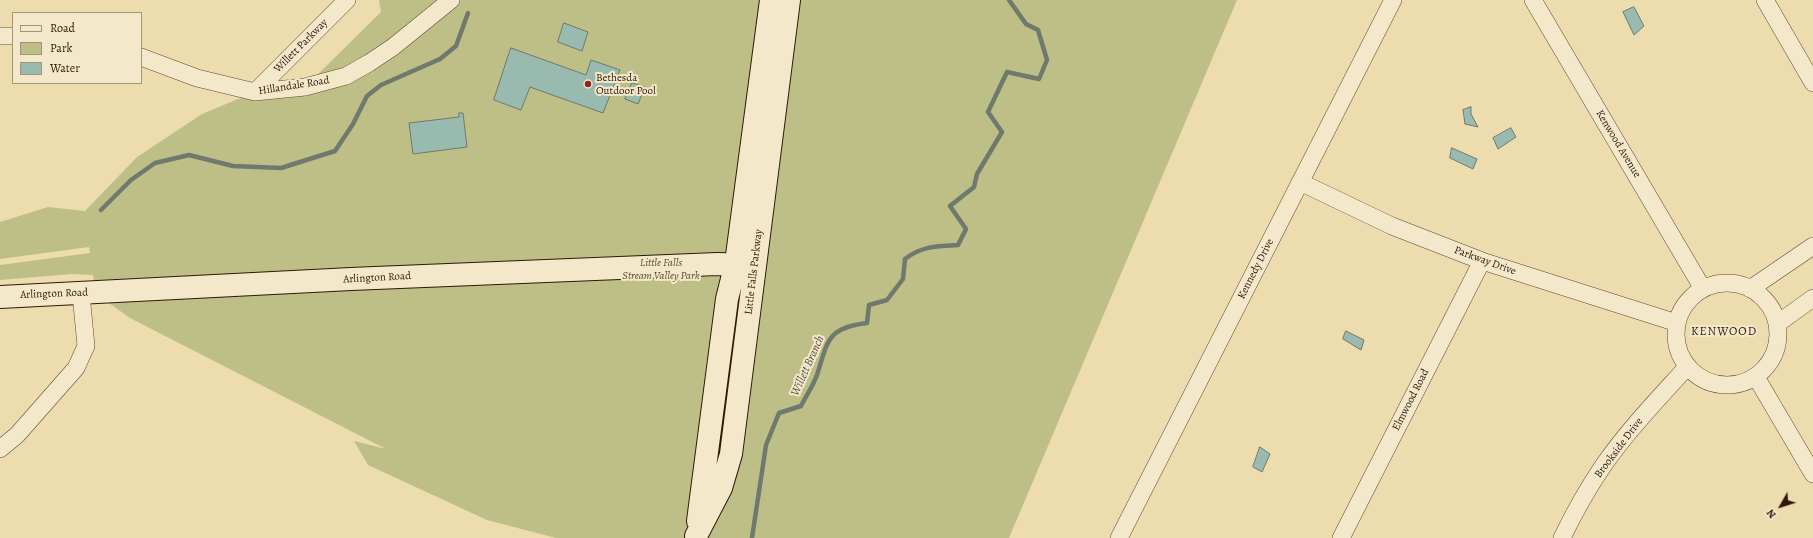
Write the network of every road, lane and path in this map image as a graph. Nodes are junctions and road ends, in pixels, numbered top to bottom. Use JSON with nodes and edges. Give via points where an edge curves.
{"nodes":[{"id":1,"x":347,"y":0,"type":"edge"},
{"id":2,"x":450,"y":0,"type":"edge"},
{"id":3,"x":771,"y":0,"type":"edge"},
{"id":4,"x":789,"y":0,"type":"edge"},
{"id":5,"x":1393,"y":0,"type":"edge"},
{"id":6,"x":1533,"y":0,"type":"edge"},
{"id":7,"x":1764,"y":0,"type":"edge"},
{"id":8,"x":0,"y":36,"type":"edge"},
{"id":9,"x":12,"y":36,"type":"edge"},
{"id":10,"x":142,"y":57,"type":"edge"},
{"id":11,"x":1813,"y":83,"type":"edge"},
{"id":12,"x":255,"y":92,"type":"junction"},
{"id":13,"x":1300,"y":182,"type":"junction"},
{"id":14,"x":1813,"y":246,"type":"edge"},
{"id":15,"x":1482,"y":261,"type":"junction"},
{"id":16,"x":745,"y":264,"type":"junction"},
{"id":17,"x":1703,"y":289,"type":"junction"},
{"id":18,"x":1750,"y":289,"type":"junction"},
{"id":19,"x":81,"y":294,"type":"junction"},
{"id":20,"x":0,"y":296,"type":"edge"},
{"id":21,"x":1813,"y":298,"type":"edge"},
{"id":22,"x":1677,"y":323,"type":"junction"},
{"id":23,"x":1777,"y":324,"type":"junction"},
{"id":24,"x":1687,"y":367,"type":"junction"},
{"id":25,"x":1756,"y":377,"type":"junction"},
{"id":26,"x":0,"y":449,"type":"edge"},
{"id":27,"x":1813,"y":474,"type":"edge"},
{"id":28,"x":1562,"y":535,"type":"edge"},
{"id":29,"x":696,"y":537,"type":"edge"},
{"id":30,"x":1119,"y":538,"type":"edge"},
{"id":31,"x":1341,"y":538,"type":"edge"}],
"edges":[{"from":1,"to":12,"type":"street","name":"Willett Parkway"},
{"from":2,"to":12,"type":"street","name":"Hillandale Road","via":[[393,47],[346,76],[305,87]]},
{"from":3,"to":16,"type":"main road","name":"Little Falls Parkway"},
{"from":4,"to":16,"type":"main road","name":"Little Falls Parkway"},
{"from":5,"to":13,"type":"street","name":"Kennedy Drive"},
{"from":6,"to":17,"type":"street","name":"Kenwood Avenue"},
{"from":7,"to":11,"type":"street"},
{"from":8,"to":9,"type":"street"},
{"from":10,"to":12,"type":"street","name":"Hillandale Road","via":[[198,78]]},
{"from":13,"to":15,"type":"street","name":"Parkway Drive","via":[[1392,226]]},
{"from":13,"to":30,"type":"street","name":"Kennedy Drive"},
{"from":14,"to":18,"type":"street"},
{"from":15,"to":22,"type":"street","name":"Parkway Drive"},
{"from":15,"to":31,"type":"street","name":"Elmwood Road"},
{"from":16,"to":19,"type":"main road","name":"Arlington Road","via":[[351,279]]},
{"from":16,"to":29,"type":"main road","name":"Little Falls Parkway","via":[[731,454],[721,488]]},
{"from":17,"to":18,"type":"street","via":[[1718,284],[1734,284]]},
{"from":17,"to":22,"type":"street","via":[[1691,297],[1682,309]]},
{"from":18,"to":23,"type":"street","via":[[1771,309]]},
{"from":19,"to":20,"type":"main road","name":"Arlington Road"},
{"from":19,"to":26,"type":"street","via":[[86,346],[76,368],[22,430]]},
{"from":21,"to":23,"type":"street"},
{"from":22,"to":24,"type":"street","via":[[1679,354]]},
{"from":23,"to":25,"type":"street","via":[[1778,339],[1774,353],[1767,366]]},
{"from":24,"to":25,"type":"street","via":[[1698,377],[1712,383],[1742,383]]},
{"from":24,"to":28,"type":"street","name":"Brookside Drive","via":[[1632,428],[1604,466]]},
{"from":25,"to":27,"type":"street"}]}
